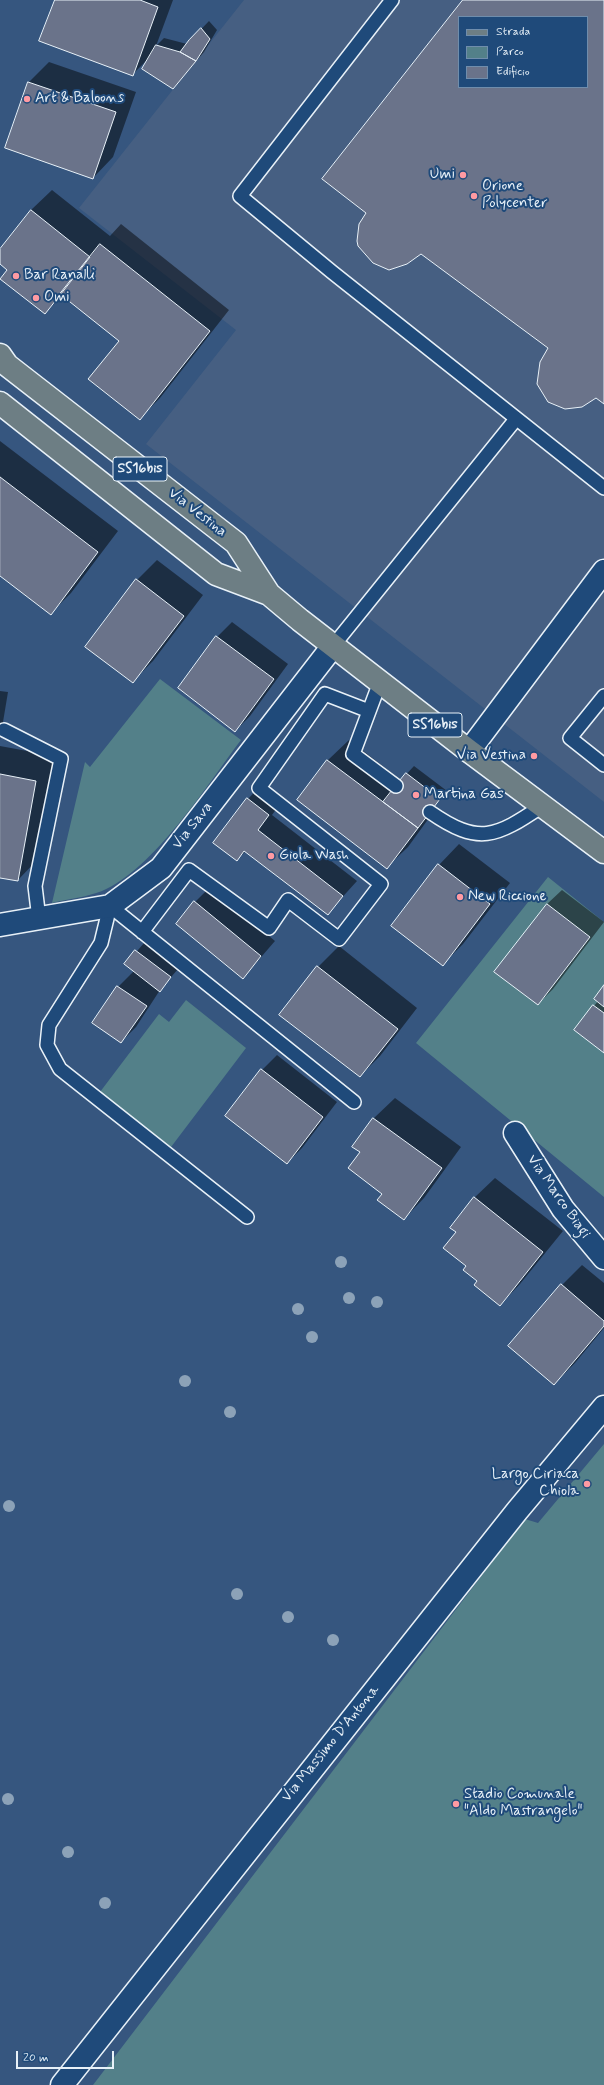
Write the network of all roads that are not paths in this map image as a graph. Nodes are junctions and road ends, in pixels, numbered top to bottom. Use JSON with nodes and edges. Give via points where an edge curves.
{"nodes":[{"id":1,"x":392,"y":0,"type":"edge"},
{"id":2,"x":0,"y":355,"type":"edge"},
{"id":3,"x":0,"y":403,"type":"edge"},
{"id":4,"x":516,"y":419,"type":"junction"},
{"id":5,"x":604,"y":488,"type":"edge"},
{"id":6,"x":604,"y":571,"type":"edge"},
{"id":7,"x":269,"y":594,"type":"junction"},
{"id":8,"x":332,"y":646,"type":"junction"},
{"id":9,"x":380,"y":682,"type":"junction"},
{"id":10,"x":604,"y":696,"type":"edge"},
{"id":11,"x":369,"y":711,"type":"junction"},
{"id":12,"x":4,"y":730,"type":"dead end"},
{"id":13,"x":469,"y":751,"type":"junction"},
{"id":14,"x":604,"y":765,"type":"edge"},
{"id":15,"x":396,"y":786,"type":"dead end"},
{"id":16,"x":542,"y":806,"type":"junction"},
{"id":17,"x":430,"y":812,"type":"dead end"},
{"id":18,"x":602,"y":846,"type":"edge"},
{"id":19,"x":110,"y":906,"type":"junction"},
{"id":20,"x":39,"y":919,"type":"junction"},
{"id":21,"x":0,"y":925,"type":"edge"},
{"id":22,"x":142,"y":932,"type":"junction"},
{"id":23,"x":354,"y":1102,"type":"dead end"},
{"id":24,"x":515,"y":1133,"type":"dead end"},
{"id":25,"x":247,"y":1217,"type":"dead end"},
{"id":26,"x":604,"y":1258,"type":"edge"},
{"id":27,"x":604,"y":1407,"type":"edge"},
{"id":28,"x":62,"y":2085,"type":"edge"}],
"edges":[{"from":1,"to":4,"type":"lane","via":[[240,196]]},
{"from":2,"to":7,"type":"main road","name":"Via Vestina","number":"SS16bis","via":[[7,365],[236,543]]},
{"from":3,"to":7,"type":"main road","name":"Via Vestina","number":"SS16bis","via":[[216,574]]},
{"from":4,"to":5,"type":"lane"},
{"from":4,"to":8,"type":"lane"},
{"from":6,"to":13,"type":"street"},
{"from":7,"to":8,"type":"main road","name":"Via Vestina","number":"SS16bis"},
{"from":8,"to":9,"type":"main road","name":"Via Vestina","number":"SS16bis"},
{"from":8,"to":19,"type":"street","name":"Via Sava","via":[[161,868]]},
{"from":9,"to":11,"type":"lane"},
{"from":9,"to":13,"type":"main road","name":"Via Vestina","number":"SS16bis"},
{"from":10,"to":14,"type":"lane","via":[[570,738]]},
{"from":11,"to":15,"type":"lane","via":[[353,754]]},
{"from":11,"to":22,"type":"lane","via":[[325,694],[259,788],[381,884],[339,939],[288,900],[269,928],[189,870]]},
{"from":12,"to":20,"type":"lane","via":[[60,759],[35,886]]},
{"from":13,"to":16,"type":"main road","name":"Via Vestina","number":"SS16bis"},
{"from":16,"to":17,"type":"lane","via":[[511,826],[480,835],[447,824]]},
{"from":16,"to":18,"type":"main road","name":"Via Vestina","number":"SS16bis"},
{"from":19,"to":20,"type":"street","name":"Via Sava"},
{"from":19,"to":22,"type":"lane"},
{"from":19,"to":25,"type":"lane","via":[[101,943],[49,1025],[48,1045],[60,1069]]},
{"from":20,"to":21,"type":"street","name":"Via Sava"},
{"from":22,"to":23,"type":"lane"},
{"from":24,"to":26,"type":"street","name":"Via Marco Biagi","via":[[563,1209]]},
{"from":27,"to":28,"type":"street","name":"Via Massimo D'Antona","via":[[517,1511]]}]}
